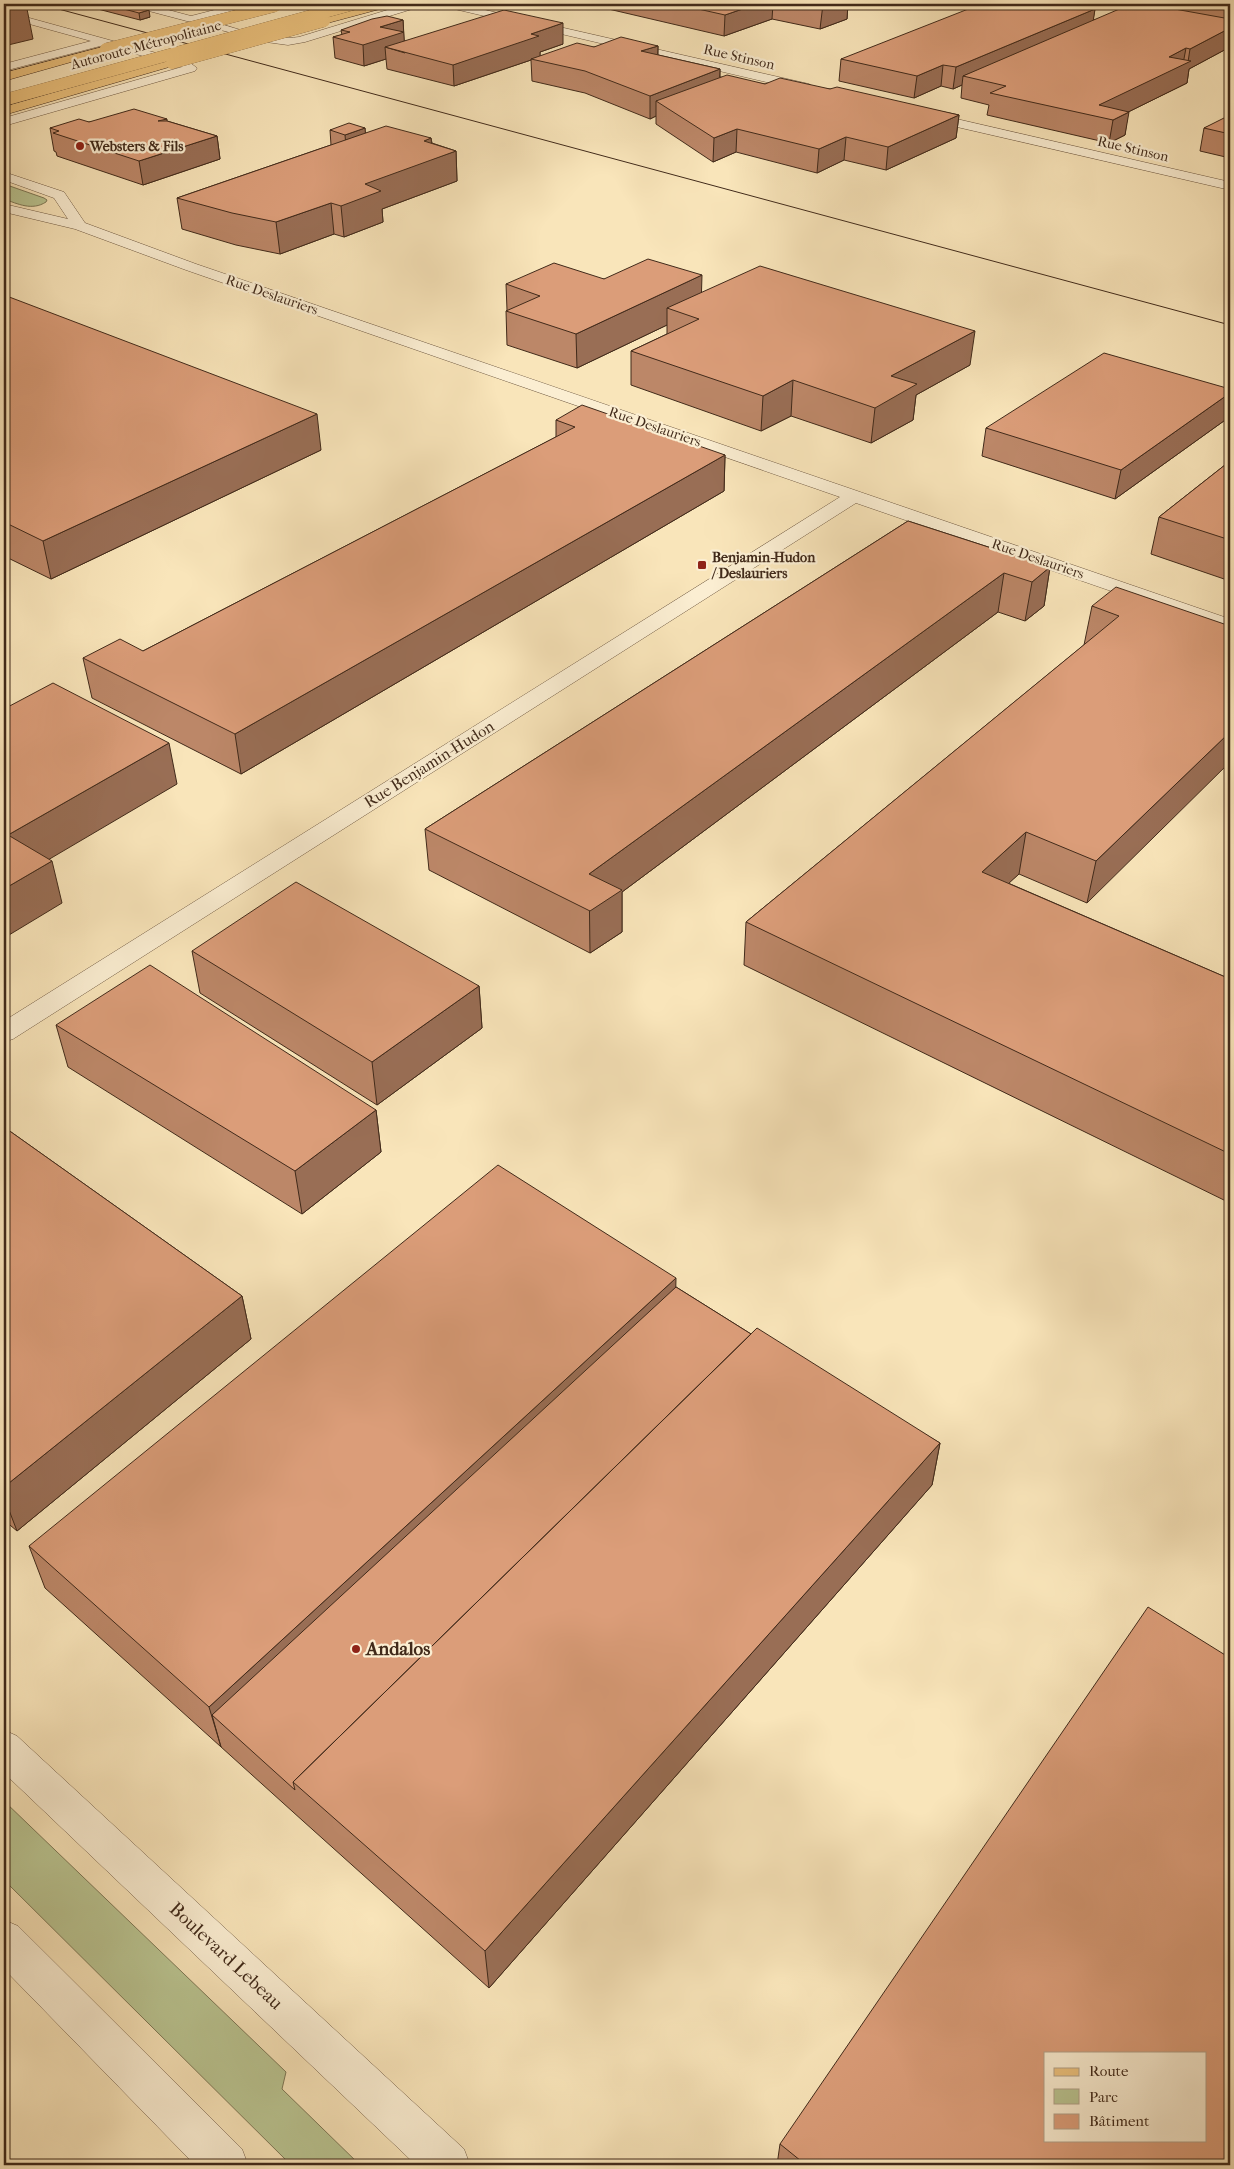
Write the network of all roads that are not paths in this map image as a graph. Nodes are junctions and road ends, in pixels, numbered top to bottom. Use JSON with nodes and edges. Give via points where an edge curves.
{"nodes":[{"id":1,"x":134,"y":4,"type":"edge"},
{"id":2,"x":250,"y":4,"type":"edge"},
{"id":3,"x":282,"y":4,"type":"edge"},
{"id":4,"x":315,"y":4,"type":"edge"},
{"id":5,"x":354,"y":4,"type":"edge"},
{"id":6,"x":387,"y":4,"type":"edge"},
{"id":7,"x":418,"y":4,"type":"edge"},
{"id":8,"x":446,"y":4,"type":"edge"},
{"id":9,"x":4,"y":14,"type":"edge"},
{"id":10,"x":190,"y":19,"type":"junction"},
{"id":11,"x":104,"y":42,"type":"junction"},
{"id":12,"x":4,"y":68,"type":"edge"},
{"id":13,"x":4,"y":77,"type":"edge"},
{"id":14,"x":4,"y":88,"type":"edge"},
{"id":15,"x":820,"y":91,"type":"edge"},
{"id":16,"x":4,"y":100,"type":"edge"},
{"id":17,"x":4,"y":111,"type":"edge"},
{"id":18,"x":914,"y":113,"type":"edge"},
{"id":19,"x":4,"y":122,"type":"edge"},
{"id":20,"x":4,"y":176,"type":"edge"},
{"id":21,"x":1230,"y":186,"type":"edge"},
{"id":22,"x":4,"y":208,"type":"edge"},
{"id":23,"x":80,"y":226,"type":"junction"},
{"id":24,"x":855,"y":496,"type":"junction"},
{"id":25,"x":1230,"y":626,"type":"edge"},
{"id":26,"x":4,"y":1033,"type":"edge"},
{"id":27,"x":4,"y":1748,"type":"edge"},
{"id":28,"x":4,"y":1940,"type":"edge"},
{"id":29,"x":226,"y":2165,"type":"edge"},
{"id":30,"x":448,"y":2165,"type":"edge"}],
"edges":[{"from":1,"to":10,"type":"street"},
{"from":2,"to":10,"type":"street"},
{"from":3,"to":13,"type":"main road","bridge":true},
{"from":4,"to":14,"type":"main road","name":"Autoroute Métropolitaine"},
{"from":5,"to":16,"type":"main road","name":"Autoroute Métropolitaine","bridge":true},
{"from":6,"to":17,"type":"main road","bridge":true},
{"from":7,"to":10,"type":"street","via":[[288,42]]},
{"from":8,"to":15,"type":"street","name":"Rue Stinson"},
{"from":9,"to":11,"type":"street"},
{"from":11,"to":12,"type":"street"},
{"from":11,"to":19,"type":"street","via":[[191,68]]},
{"from":18,"to":21,"type":"street","name":"Rue Stinson"},
{"from":20,"to":23,"type":"street","via":[[59,195]]},
{"from":22,"to":23,"type":"street","name":"Rue Deslauriers"},
{"from":23,"to":24,"type":"street","name":"Rue Deslauriers"},
{"from":24,"to":25,"type":"street","name":"Rue Deslauriers"},
{"from":24,"to":26,"type":"street","name":"Rue Benjamin-Hudon"},
{"from":27,"to":30,"type":"street","name":"Boulevard Lebeau"},
{"from":28,"to":29,"type":"street"}]}
